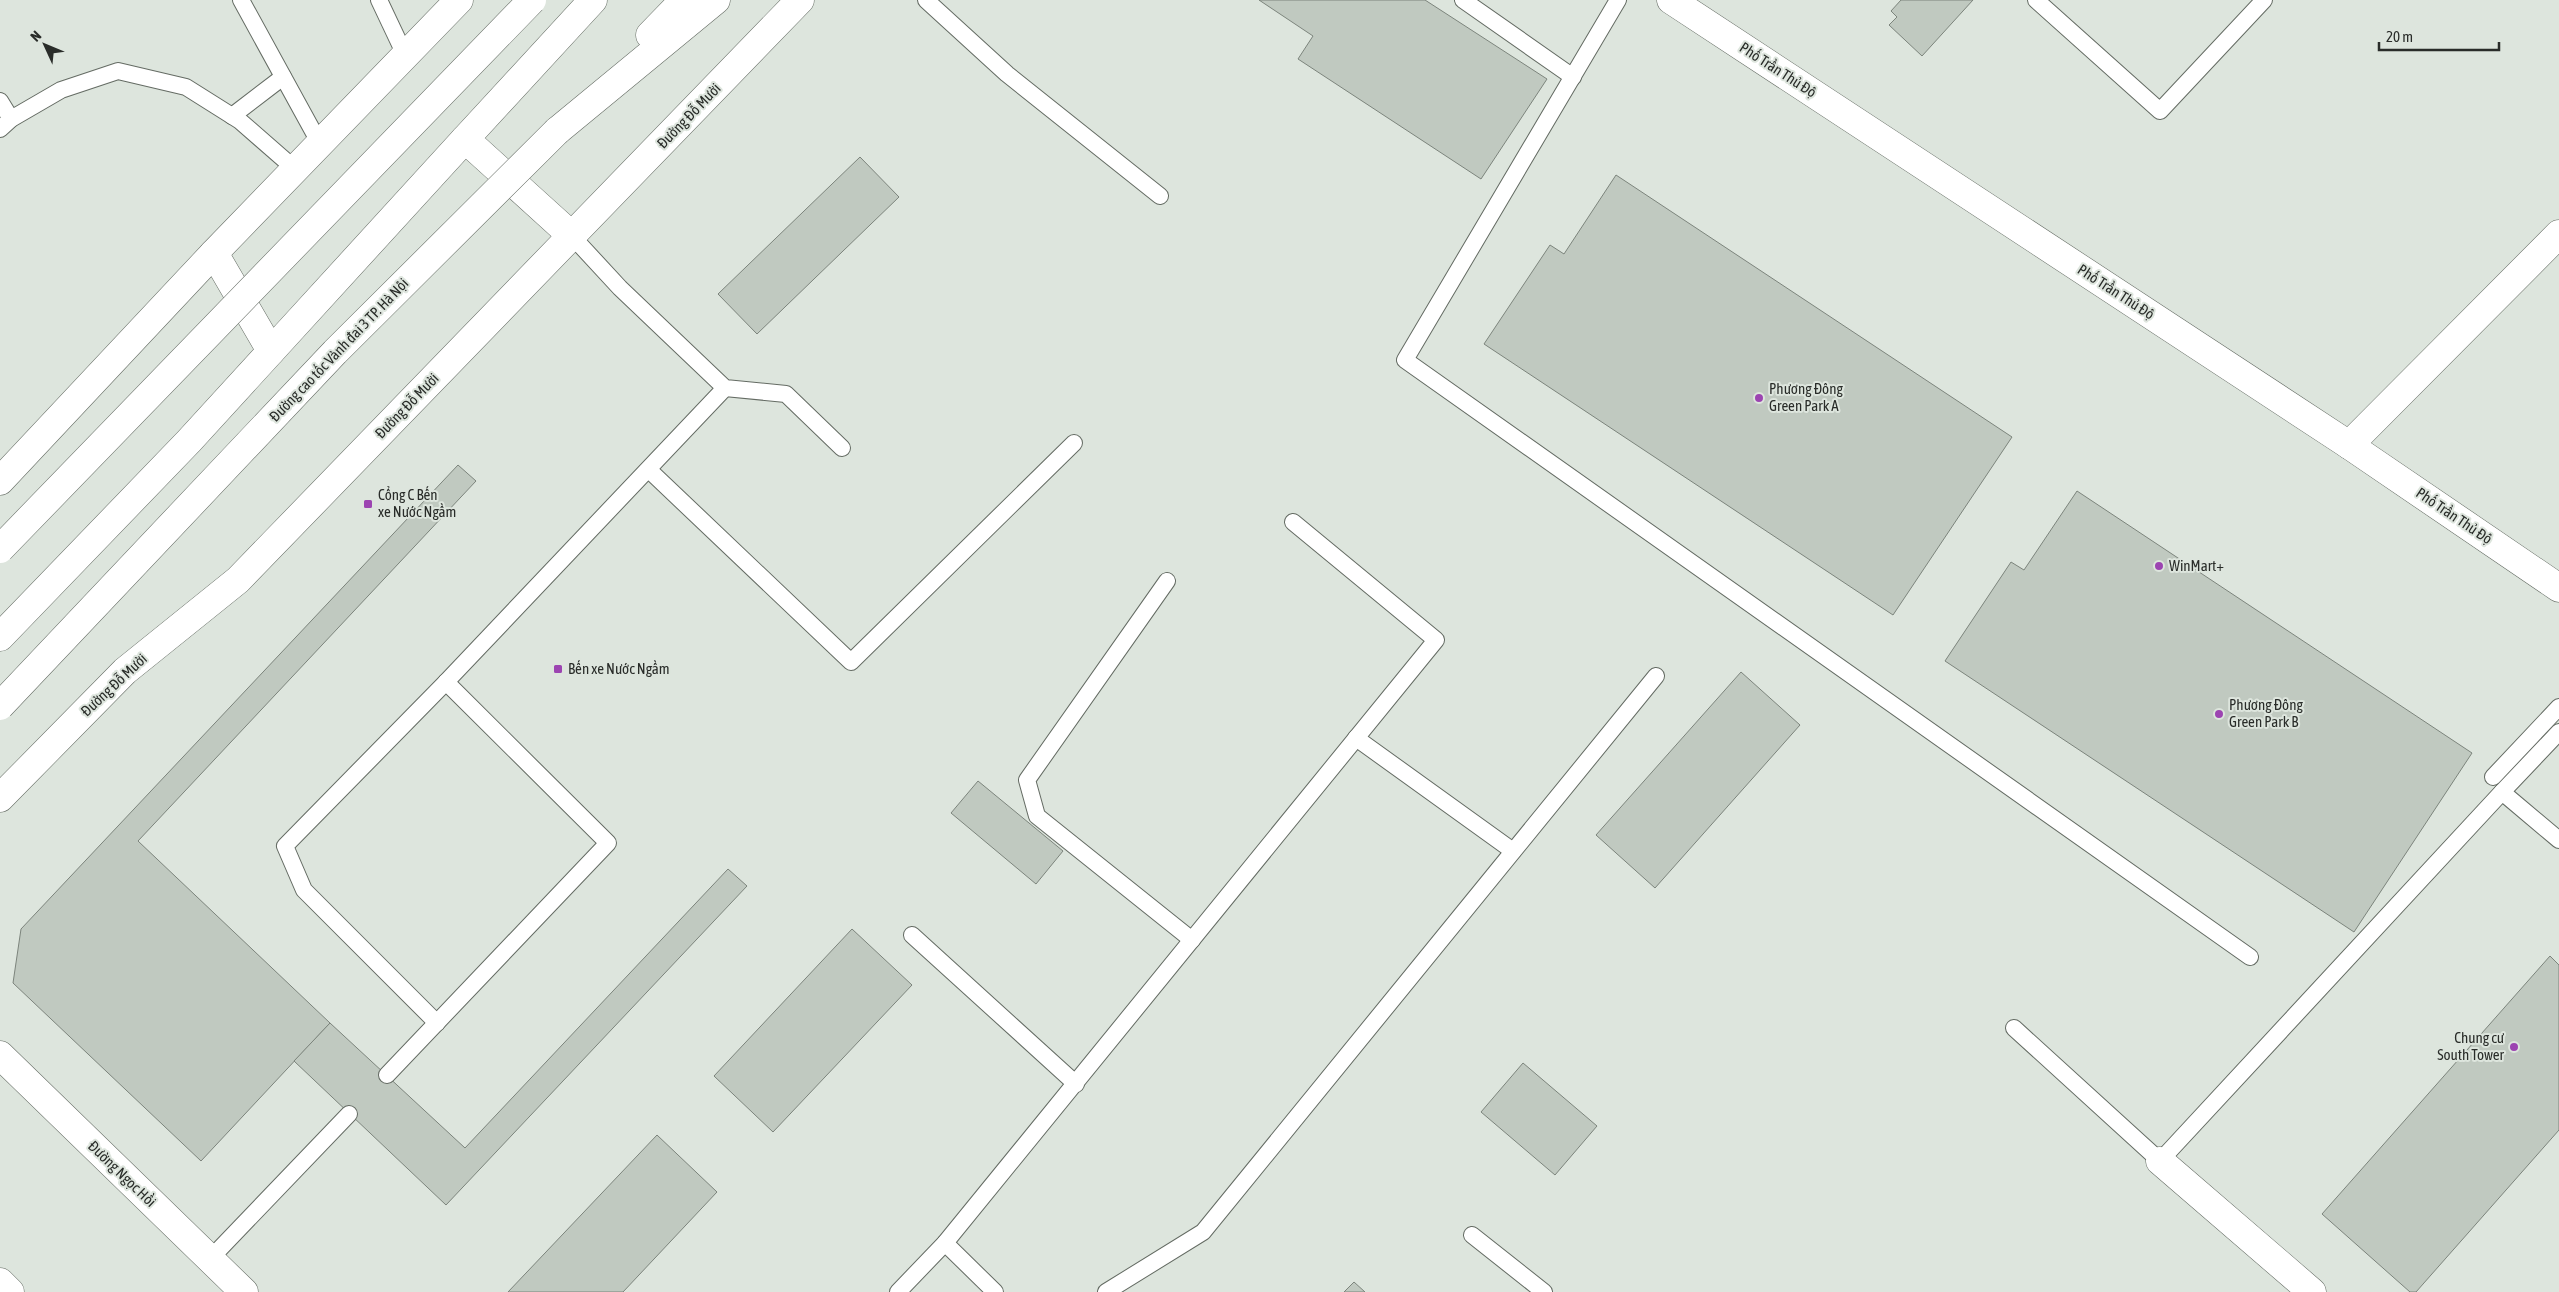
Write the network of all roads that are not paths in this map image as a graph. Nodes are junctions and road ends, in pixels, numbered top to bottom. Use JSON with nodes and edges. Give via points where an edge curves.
{"nodes":[{"id":1,"x":241,"y":0,"type":"edge"},
{"id":2,"x":379,"y":0,"type":"edge"},
{"id":3,"x":459,"y":0,"type":"edge"},
{"id":4,"x":532,"y":0,"type":"edge"},
{"id":5,"x":593,"y":0,"type":"edge"},
{"id":6,"x":684,"y":0,"type":"edge"},
{"id":7,"x":716,"y":0,"type":"edge"},
{"id":8,"x":800,"y":0,"type":"edge"},
{"id":9,"x":926,"y":0,"type":"edge"},
{"id":10,"x":1463,"y":0,"type":"edge"},
{"id":11,"x":1618,"y":0,"type":"edge"},
{"id":12,"x":1671,"y":0,"type":"edge"},
{"id":13,"x":2036,"y":0,"type":"edge"},
{"id":14,"x":2264,"y":0,"type":"edge"},
{"id":15,"x":405,"y":55,"type":"junction"},
{"id":16,"x":283,"y":77,"type":"junction"},
{"id":17,"x":1573,"y":77,"type":"junction"},
{"id":18,"x":0,"y":101,"type":"edge"},
{"id":19,"x":232,"y":116,"type":"junction"},
{"id":20,"x":6,"y":124,"type":"edge"},
{"id":21,"x":557,"y":131,"type":"junction"},
{"id":22,"x":465,"y":139,"type":"junction"},
{"id":23,"x":320,"y":144,"type":"junction"},
{"id":24,"x":295,"y":170,"type":"junction"},
{"id":25,"x":1160,"y":196,"type":"dead end"},
{"id":26,"x":2559,"y":234,"type":"edge"},
{"id":27,"x":571,"y":235,"type":"junction"},
{"id":28,"x":214,"y":253,"type":"junction"},
{"id":29,"x":271,"y":351,"type":"junction"},
{"id":30,"x":725,"y":388,"type":"junction"},
{"id":31,"x":1074,"y":443,"type":"dead end"},
{"id":32,"x":2349,"y":445,"type":"junction"},
{"id":33,"x":842,"y":448,"type":"dead end"},
{"id":34,"x":649,"y":470,"type":"junction"},
{"id":35,"x":0,"y":481,"type":"edge"},
{"id":36,"x":1293,"y":522,"type":"dead end"},
{"id":37,"x":0,"y":549,"type":"edge"},
{"id":38,"x":1168,"y":581,"type":"dead end"},
{"id":39,"x":2559,"y":588,"type":"edge"},
{"id":40,"x":0,"y":637,"type":"edge"},
{"id":41,"x":1656,"y":676,"type":"dead end"},
{"id":42,"x":446,"y":682,"type":"junction"},
{"id":43,"x":0,"y":706,"type":"edge"},
{"id":44,"x":2559,"y":707,"type":"edge"},
{"id":45,"x":2559,"y":732,"type":"edge"},
{"id":46,"x":1356,"y":738,"type":"junction"},
{"id":47,"x":2493,"y":777,"type":"dead end"},
{"id":48,"x":2502,"y":792,"type":"junction"},
{"id":49,"x":0,"y":798,"type":"edge"},
{"id":50,"x":2559,"y":840,"type":"edge"},
{"id":51,"x":1513,"y":851,"type":"junction"},
{"id":52,"x":912,"y":935,"type":"dead end"},
{"id":53,"x":1192,"y":940,"type":"junction"},
{"id":54,"x":2250,"y":957,"type":"dead end"},
{"id":55,"x":437,"y":1023,"type":"junction"},
{"id":56,"x":2014,"y":1028,"type":"dead end"},
{"id":57,"x":0,"y":1055,"type":"edge"},
{"id":58,"x":387,"y":1075,"type":"dead end"},
{"id":59,"x":1076,"y":1084,"type":"junction"},
{"id":60,"x":350,"y":1114,"type":"dead end"},
{"id":61,"x":2160,"y":1161,"type":"junction"},
{"id":62,"x":1472,"y":1235,"type":"dead end"},
{"id":63,"x":945,"y":1243,"type":"junction"},
{"id":64,"x":210,"y":1259,"type":"junction"},
{"id":65,"x":0,"y":1282,"type":"edge"},
{"id":66,"x":10,"y":1292,"type":"edge"},
{"id":67,"x":244,"y":1292,"type":"edge"},
{"id":68,"x":898,"y":1292,"type":"edge"},
{"id":69,"x":996,"y":1292,"type":"edge"},
{"id":70,"x":1106,"y":1292,"type":"edge"},
{"id":71,"x":1544,"y":1292,"type":"edge"},
{"id":72,"x":2312,"y":1292,"type":"edge"}],
"edges":[{"from":1,"to":16,"type":"lane"},
{"from":2,"to":15,"type":"lane"},
{"from":3,"to":15,"type":"main road"},
{"from":4,"to":37,"type":"main road","bridge":true},
{"from":5,"to":22,"type":"main road"},
{"from":6,"to":21,"type":"main road","name":"Đường cao tốc Vành đai 3 TP. Hà Nội"},
{"from":7,"to":21,"type":"main road"},
{"from":8,"to":27,"type":"main road","name":"Đường Đỗ Mười"},
{"from":9,"to":25,"type":"lane","via":[[1007,74]]},
{"from":10,"to":17,"type":"lane"},
{"from":11,"to":17,"type":"lane"},
{"from":12,"to":32,"type":"main road","name":"Phố Trần Thủ Độ"},
{"from":13,"to":14,"type":"lane","via":[[2160,111]]},
{"from":15,"to":23,"type":"main road"},
{"from":16,"to":19,"type":"lane"},
{"from":16,"to":23,"type":"lane"},
{"from":17,"to":54,"type":"lane","via":[[1405,360]]},
{"from":18,"to":20,"type":"lane"},
{"from":19,"to":20,"type":"lane","via":[[186,87],[118,71],[61,90]]},
{"from":19,"to":24,"type":"lane"},
{"from":21,"to":43,"type":"main road","name":"Đường cao tốc Vành đai 3 TP. Hà Nội","bridge":true,"via":[[335,352]]},
{"from":22,"to":27,"type":"main road"},
{"from":22,"to":29,"type":"main road"},
{"from":23,"to":24,"type":"main road"},
{"from":24,"to":28,"type":"main road"},
{"from":26,"to":32,"type":"main road"},
{"from":27,"to":30,"type":"lane","via":[[620,288]]},
{"from":27,"to":49,"type":"main road","name":"Đường Đỗ Mười","via":[[238,580],[125,671]]},
{"from":28,"to":29,"type":"main road"},
{"from":28,"to":35,"type":"main road"},
{"from":29,"to":40,"type":"main road"},
{"from":30,"to":33,"type":"lane","via":[[786,394]]},
{"from":30,"to":34,"type":"lane"},
{"from":31,"to":34,"type":"lane","via":[[851,662]]},
{"from":32,"to":39,"type":"main road","name":"Phố Trần Thủ Độ"},
{"from":34,"to":42,"type":"lane"},
{"from":36,"to":46,"type":"lane","via":[[1436,640]]},
{"from":38,"to":53,"type":"lane","via":[[1027,780],[1037,816]]},
{"from":41,"to":51,"type":"lane"},
{"from":42,"to":55,"type":"lane","via":[[285,846],[304,890]]},
{"from":42,"to":55,"type":"lane","via":[[608,843]]},
{"from":44,"to":47,"type":"lane"},
{"from":45,"to":48,"type":"lane"},
{"from":46,"to":51,"type":"lane"},
{"from":46,"to":53,"type":"lane"},
{"from":48,"to":50,"type":"lane"},
{"from":48,"to":61,"type":"lane"},
{"from":51,"to":70,"type":"lane","via":[[1203,1232]]},
{"from":52,"to":59,"type":"lane"},
{"from":53,"to":59,"type":"lane"},
{"from":55,"to":58,"type":"lane"},
{"from":56,"to":61,"type":"lane"},
{"from":57,"to":64,"type":"main road","name":"Đường Ngọc Hồi"},
{"from":59,"to":63,"type":"lane"},
{"from":60,"to":64,"type":"lane"},
{"from":61,"to":72,"type":"main road"},
{"from":62,"to":71,"type":"lane"},
{"from":63,"to":68,"type":"lane"},
{"from":63,"to":69,"type":"lane"},
{"from":64,"to":67,"type":"main road","name":"Đường Ngọc Hồi"},
{"from":65,"to":66,"type":"main road"}]}
